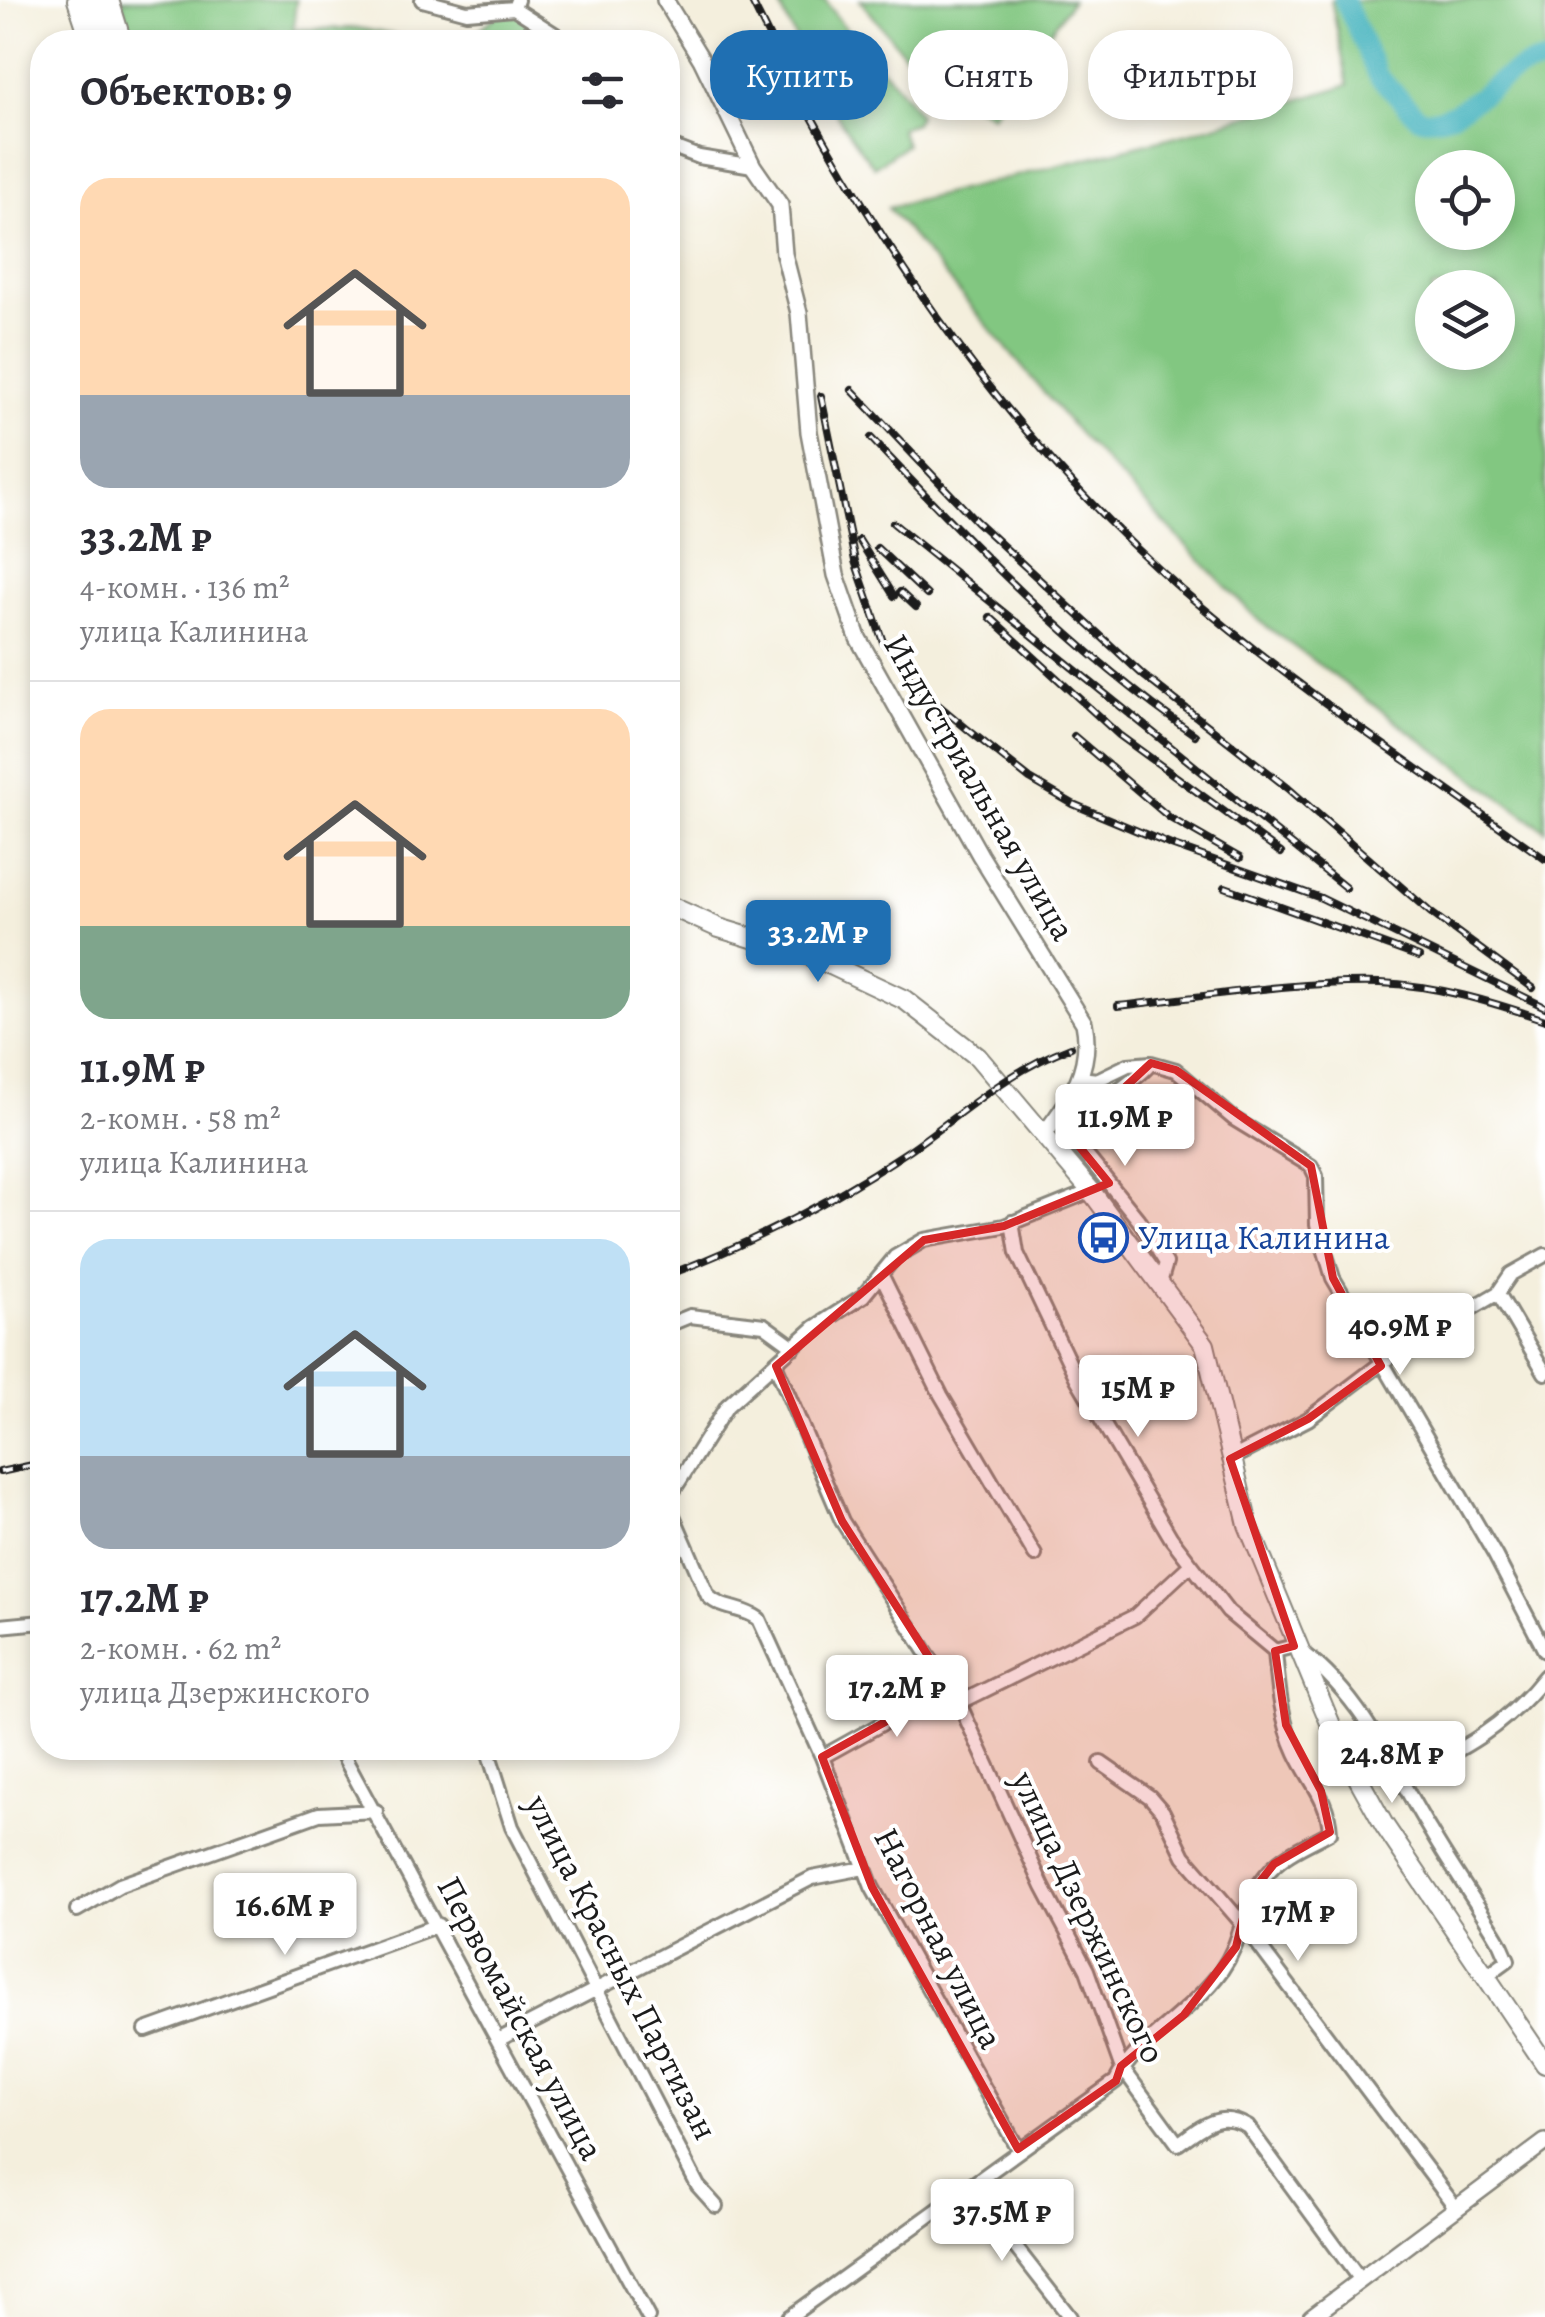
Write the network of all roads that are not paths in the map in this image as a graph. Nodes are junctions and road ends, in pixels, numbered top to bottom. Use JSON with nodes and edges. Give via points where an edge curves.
{"nodes":[{"id":1,"x":77,"y":0,"type":"edge"},
{"id":2,"x":93,"y":0,"type":"edge"},
{"id":3,"x":109,"y":0,"type":"edge"},
{"id":4,"x":422,"y":0,"type":"edge"},
{"id":5,"x":664,"y":0,"type":"edge"},
{"id":6,"x":515,"y":4,"type":"edge"},
{"id":7,"x":86,"y":30,"type":"edge"},
{"id":8,"x":103,"y":30,"type":"edge"},
{"id":9,"x":118,"y":30,"type":"edge"},
{"id":10,"x":551,"y":30,"type":"edge"},
{"id":11,"x":680,"y":149,"type":"edge"},
{"id":12,"x":754,"y":166,"type":"junction"},
{"id":13,"x":680,"y":910,"type":"edge"},
{"id":14,"x":1151,"y":1063,"type":"junction"},
{"id":15,"x":1080,"y":1078,"type":"junction"},
{"id":16,"x":1045,"y":1132,"type":"junction"},
{"id":17,"x":1091,"y":1190,"type":"junction"},
{"id":18,"x":1012,"y":1222,"type":"junction"},
{"id":19,"x":1545,"y":1255,"type":"edge"},
{"id":20,"x":882,"y":1276,"type":"junction"},
{"id":21,"x":1160,"y":1283,"type":"junction"},
{"id":22,"x":1498,"y":1293,"type":"junction"},
{"id":23,"x":680,"y":1320,"type":"edge"},
{"id":24,"x":794,"y":1346,"type":"junction"},
{"id":25,"x":776,"y":1366,"type":"junction"},
{"id":26,"x":1382,"y":1366,"type":"junction"},
{"id":27,"x":1545,"y":1374,"type":"edge"},
{"id":28,"x":1230,"y":1459,"type":"junction"},
{"id":29,"x":680,"y":1482,"type":"edge"},
{"id":30,"x":680,"y":1530,"type":"edge"},
{"id":31,"x":1035,"y":1556,"type":"dead end"},
{"id":32,"x":1189,"y":1566,"type":"junction"},
{"id":33,"x":30,"y":1623,"type":"edge"},
{"id":34,"x":0,"y":1626,"type":"edge"},
{"id":35,"x":1294,"y":1646,"type":"junction"},
{"id":36,"x":1275,"y":1651,"type":"junction"},
{"id":37,"x":1545,"y":1651,"type":"edge"},
{"id":38,"x":1545,"y":1676,"type":"edge"},
{"id":39,"x":948,"y":1687,"type":"junction"},
{"id":40,"x":959,"y":1704,"type":"junction"},
{"id":41,"x":822,"y":1757,"type":"junction"},
{"id":42,"x":346,"y":1760,"type":"edge"},
{"id":43,"x":492,"y":1760,"type":"edge"},
{"id":44,"x":1101,"y":1763,"type":"dead end"},
{"id":45,"x":1402,"y":1778,"type":"junction"},
{"id":46,"x":376,"y":1812,"type":"junction"},
{"id":47,"x":864,"y":1868,"type":"junction"},
{"id":48,"x":77,"y":1910,"type":"dead end"},
{"id":49,"x":1242,"y":1924,"type":"junction"},
{"id":50,"x":438,"y":1925,"type":"junction"},
{"id":51,"x":1486,"y":1976,"type":"junction"},
{"id":52,"x":596,"y":1991,"type":"junction"},
{"id":53,"x":146,"y":2030,"type":"dead end"},
{"id":54,"x":498,"y":2040,"type":"junction"},
{"id":55,"x":1545,"y":2064,"type":"edge"},
{"id":56,"x":1121,"y":2066,"type":"junction"},
{"id":57,"x":1545,"y":2142,"type":"edge"},
{"id":58,"x":1018,"y":2150,"type":"junction"},
{"id":59,"x":967,"y":2186,"type":"junction"},
{"id":60,"x":716,"y":2206,"type":"dead end"},
{"id":61,"x":1456,"y":2208,"type":"junction"},
{"id":62,"x":1360,"y":2280,"type":"junction"},
{"id":63,"x":1314,"y":2316,"type":"edge"},
{"id":64,"x":648,"y":2317,"type":"edge"},
{"id":65,"x":790,"y":2317,"type":"edge"},
{"id":66,"x":1070,"y":2317,"type":"edge"}],
"edges":[{"from":1,"to":7,"type":"main road"},
{"from":2,"to":8,"type":"main road"},
{"from":3,"to":9,"type":"main road"},
{"from":4,"to":6,"type":"street","via":[[467,12]]},
{"from":5,"to":12,"type":"street","name":"Индустриальная улица"},
{"from":6,"to":10,"type":"street"},
{"from":11,"to":12,"type":"street"},
{"from":12,"to":15,"type":"street","name":"Индустриальная улица","via":[[780,205],[799,313],[809,432],[836,575],[858,638],[1084,1023],[1088,1042]]},
{"from":13,"to":16,"type":"main road","via":[[814,958],[905,1000],[978,1057]]},
{"from":14,"to":15,"type":"street","via":[[1097,1080]]},
{"from":14,"to":21,"type":"street","via":[[1090,1114],[1078,1145],[1166,1263]]},
{"from":14,"to":26,"type":"street","via":[[1176,1070],[1234,1119],[1311,1166],[1317,1225],[1333,1278]]},
{"from":15,"to":16,"type":"street","name":"Индустриальная улица"},
{"from":16,"to":17,"type":"main road"},
{"from":17,"to":18,"type":"street"},
{"from":17,"to":21,"type":"main road"},
{"from":18,"to":20,"type":"street","via":[[924,1240],[895,1258]]},
{"from":18,"to":32,"type":"street","via":[[1018,1252],[1077,1379]]},
{"from":19,"to":22,"type":"street","via":[[1511,1274]]},
{"from":20,"to":24,"type":"street"},
{"from":20,"to":31,"type":"street","via":[[941,1396]]},
{"from":21,"to":28,"type":"main road","via":[[1204,1345]]},
{"from":22,"to":26,"type":"street"},
{"from":22,"to":27,"type":"street"},
{"from":23,"to":24,"type":"street","via":[[764,1325]]},
{"from":24,"to":25,"type":"street"},
{"from":25,"to":29,"type":"street","via":[[727,1406]]},
{"from":25,"to":39,"type":"street","name":"улица Дзержинского","via":[[842,1520]]},
{"from":26,"to":28,"type":"street","via":[[1308,1419]]},
{"from":26,"to":37,"type":"street"},
{"from":28,"to":35,"type":"main road"},
{"from":30,"to":41,"type":"street","name":"Нагорная улица","via":[[708,1596],[759,1620]]},
{"from":32,"to":36,"type":"street","via":[[1228,1612]]},
{"from":32,"to":40,"type":"street","via":[[1136,1616]]},
{"from":33,"to":34,"type":"street"},
{"from":35,"to":36,"type":"street"},
{"from":35,"to":45,"type":"street","via":[[1354,1700]]},
{"from":35,"to":51,"type":"main road","via":[[1363,1789]]},
{"from":36,"to":49,"type":"street","via":[[1286,1726],[1328,1808],[1330,1832],[1274,1864],[1248,1897]]},
{"from":38,"to":45,"type":"street","via":[[1503,1722]]},
{"from":39,"to":40,"type":"street","name":"улица Дзержинского"},
{"from":39,"to":41,"type":"street"},
{"from":40,"to":56,"type":"street","name":"улица Дзержинского","via":[[1087,1970]]},
{"from":41,"to":47,"type":"street","name":"Нагорная улица"},
{"from":42,"to":46,"type":"street","name":"Первомайская улица"},
{"from":43,"to":52,"type":"street","name":"улица Красных Партизан","via":[[512,1827]]},
{"from":44,"to":49,"type":"street","via":[[1150,1796],[1184,1856]]},
{"from":45,"to":51,"type":"street","via":[[1508,1960]]},
{"from":46,"to":48,"type":"street","via":[[319,1814],[120,1885]]},
{"from":46,"to":50,"type":"street","name":"Первомайская улица"},
{"from":47,"to":52,"type":"street","via":[[812,1878]]},
{"from":47,"to":58,"type":"street","name":"Нагорная улица"},
{"from":49,"to":56,"type":"street","via":[[1219,1974],[1184,2015]]},
{"from":49,"to":61,"type":"street"},
{"from":50,"to":53,"type":"street"},
{"from":50,"to":54,"type":"street","name":"Первомайская улица"},
{"from":51,"to":55,"type":"main road"},
{"from":52,"to":54,"type":"street"},
{"from":52,"to":60,"type":"street","name":"улица Красных Партизан","via":[[698,2186]]},
{"from":54,"to":64,"type":"street","name":"Первомайская улица"},
{"from":56,"to":58,"type":"street","via":[[1116,2081]]},
{"from":56,"to":62,"type":"street","name":"улица Дзержинского","via":[[1178,2144],[1217,2117],[1248,2127]]},
{"from":57,"to":61,"type":"street"},
{"from":58,"to":59,"type":"street"},
{"from":59,"to":65,"type":"street"},
{"from":59,"to":66,"type":"street"},
{"from":61,"to":62,"type":"street"},
{"from":62,"to":63,"type":"street"}]}
